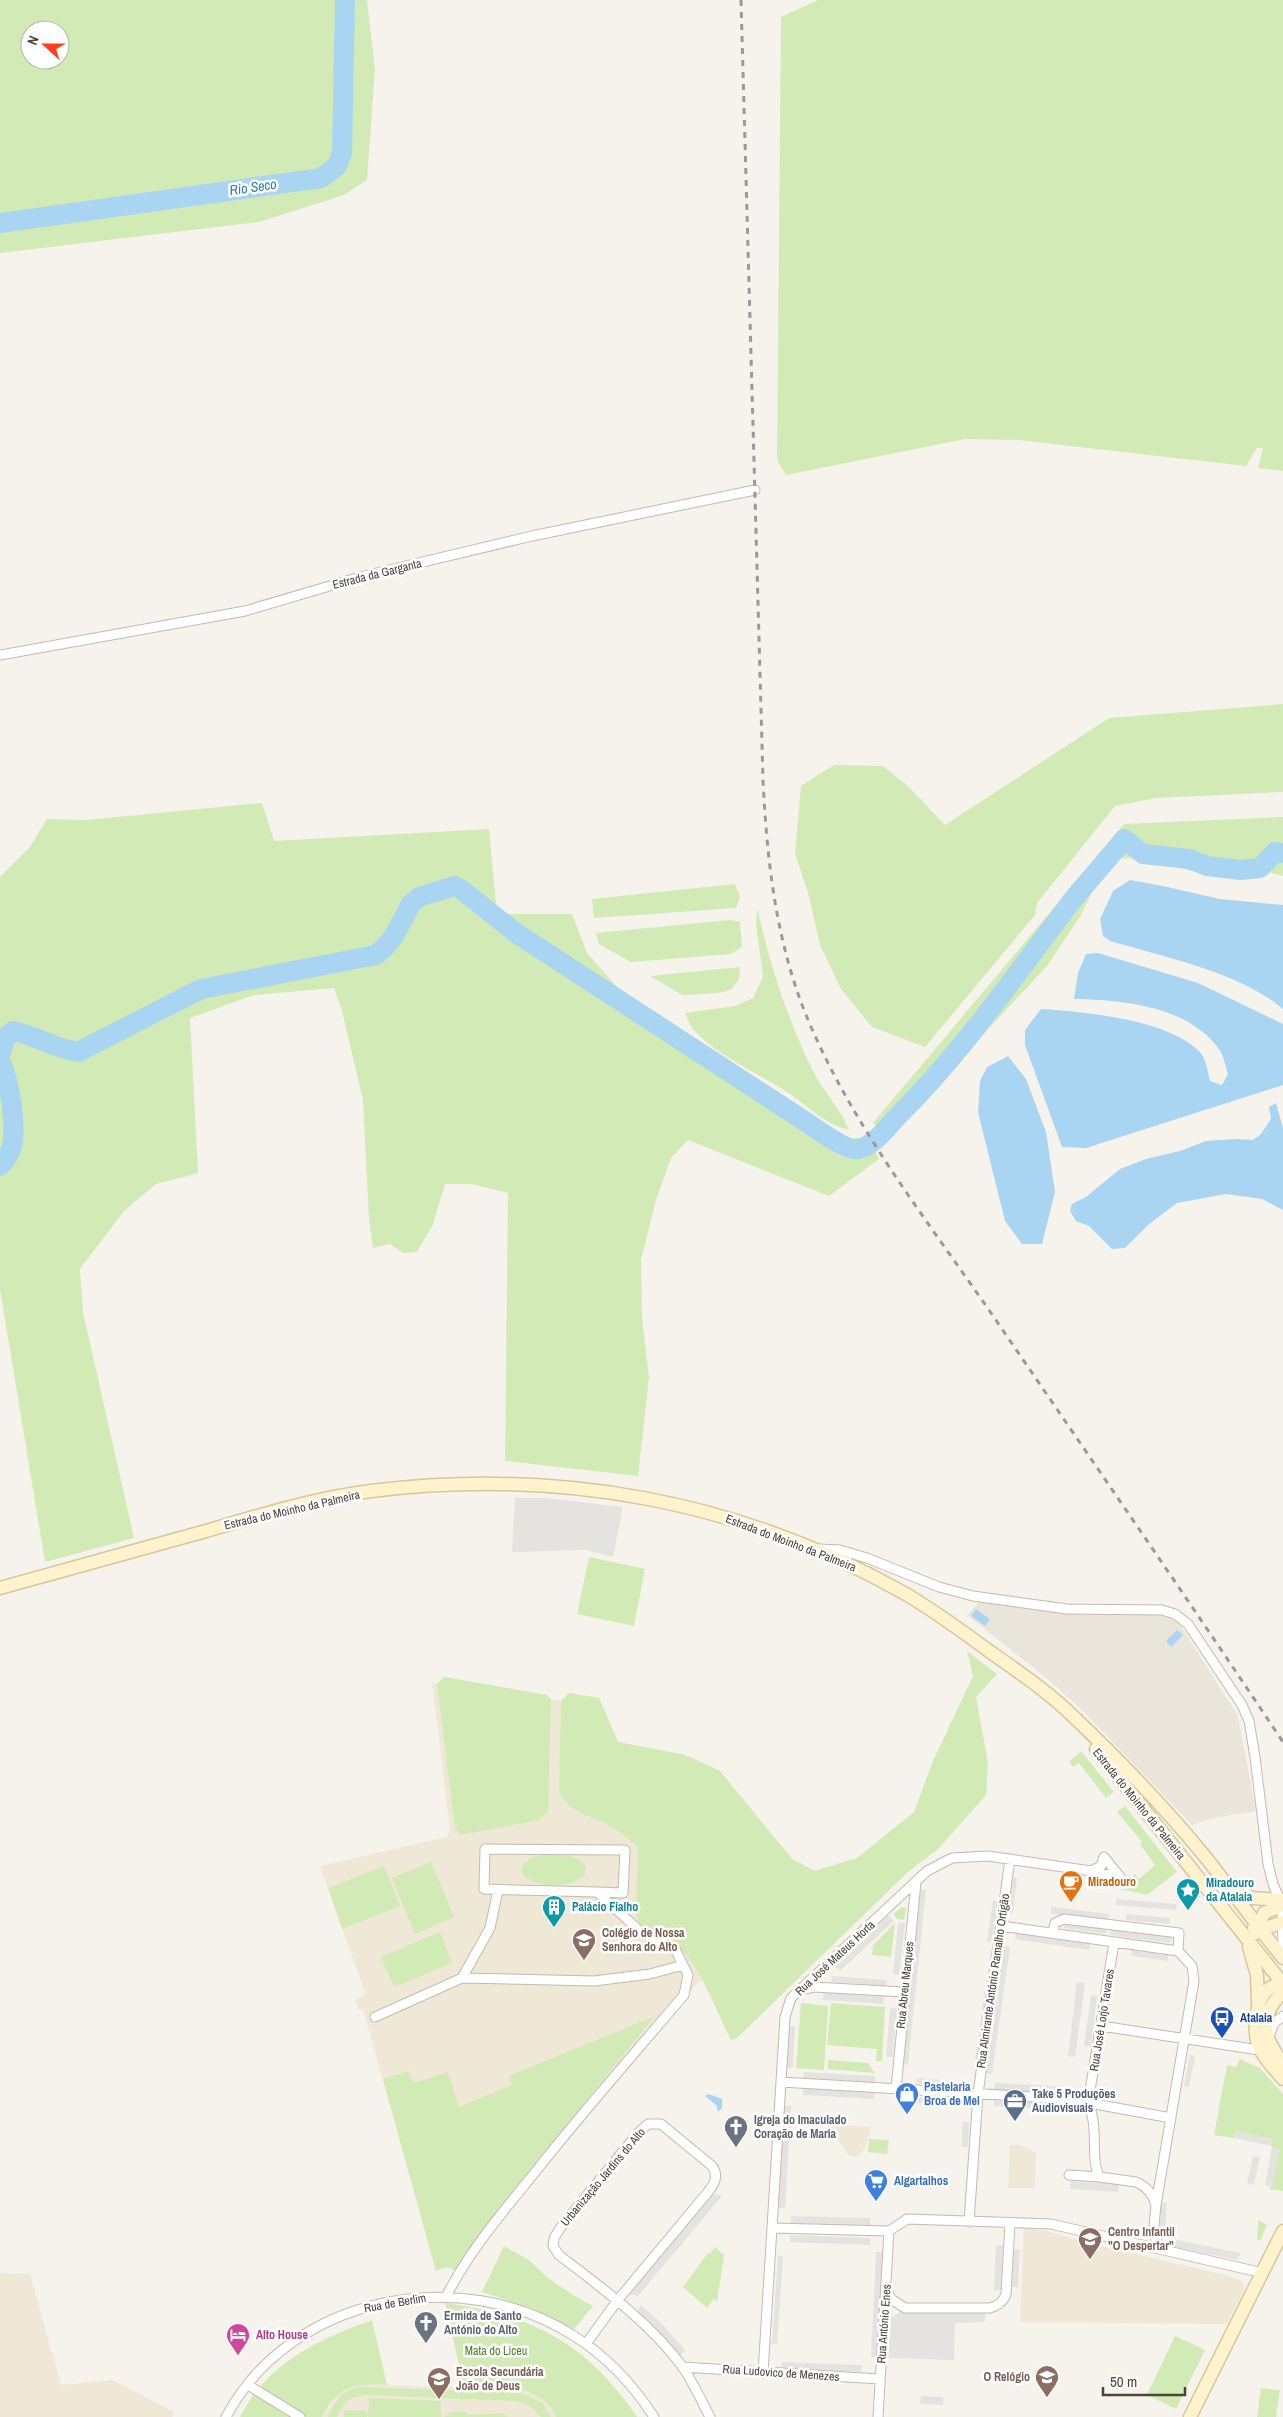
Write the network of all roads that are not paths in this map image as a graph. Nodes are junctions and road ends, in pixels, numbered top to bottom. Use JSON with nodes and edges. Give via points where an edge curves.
{"nodes":[{"id":1,"x":754,"y":490,"type":"dead end"},
{"id":2,"x":0,"y":655,"type":"edge"},
{"id":3,"x":811,"y":1549,"type":"junction"},
{"id":4,"x":0,"y":1588,"type":"edge"},
{"id":5,"x":1026,"y":1678,"type":"junction"},
{"id":6,"x":1149,"y":1816,"type":"junction"},
{"id":7,"x":1179,"y":1828,"type":"junction"},
{"id":8,"x":1010,"y":1859,"type":"junction"},
{"id":9,"x":1091,"y":1871,"type":"junction"},
{"id":10,"x":916,"y":1882,"type":"junction"},
{"id":11,"x":498,"y":1890,"type":"junction"},
{"id":12,"x":597,"y":1892,"type":"junction"},
{"id":13,"x":1280,"y":1902,"type":"edge"},
{"id":14,"x":1283,"y":1922,"type":"edge"},
{"id":15,"x":1236,"y":1925,"type":"junction"},
{"id":16,"x":1001,"y":1926,"type":"junction"},
{"id":17,"x":1258,"y":1928,"type":"junction"},
{"id":18,"x":1053,"y":1933,"type":"junction"},
{"id":19,"x":1114,"y":1942,"type":"junction"},
{"id":20,"x":1256,"y":1950,"type":"junction"},
{"id":21,"x":1178,"y":1951,"type":"junction"},
{"id":22,"x":1283,"y":1954,"type":"edge"},
{"id":23,"x":1283,"y":1958,"type":"edge"},
{"id":24,"x":683,"y":1965,"type":"junction"},
{"id":25,"x":1256,"y":1968,"type":"junction"},
{"id":26,"x":819,"y":1972,"type":"junction"},
{"id":27,"x":462,"y":1978,"type":"junction"},
{"id":28,"x":1283,"y":1985,"type":"edge"},
{"id":29,"x":825,"y":1987,"type":"junction"},
{"id":30,"x":1283,"y":1989,"type":"edge"},
{"id":31,"x":800,"y":1990,"type":"junction"},
{"id":32,"x":904,"y":1992,"type":"junction"},
{"id":33,"x":1283,"y":2016,"type":"edge"},
{"id":34,"x":375,"y":2017,"type":"dead end"},
{"id":35,"x":1255,"y":2020,"type":"junction"},
{"id":36,"x":1101,"y":2026,"type":"junction"},
{"id":37,"x":1185,"y":2039,"type":"junction"},
{"id":38,"x":1268,"y":2048,"type":"junction"},
{"id":39,"x":1283,"y":2064,"type":"edge"},
{"id":40,"x":1283,"y":2079,"type":"edge"},
{"id":41,"x":781,"y":2082,"type":"junction"},
{"id":42,"x":896,"y":2089,"type":"junction"},
{"id":43,"x":978,"y":2094,"type":"junction"},
{"id":44,"x":1088,"y":2103,"type":"junction"},
{"id":45,"x":1171,"y":2118,"type":"junction"},
{"id":46,"x":1069,"y":2175,"type":"dead end"},
{"id":47,"x":1160,"y":2175,"type":"junction"},
{"id":48,"x":1100,"y":2177,"type":"junction"},
{"id":49,"x":1136,"y":2182,"type":"junction"},
{"id":50,"x":1156,"y":2205,"type":"junction"},
{"id":51,"x":969,"y":2222,"type":"junction"},
{"id":52,"x":1010,"y":2223,"type":"junction"},
{"id":53,"x":773,"y":2228,"type":"junction"},
{"id":54,"x":1283,"y":2231,"type":"edge"},
{"id":55,"x":889,"y":2232,"type":"junction"},
{"id":56,"x":1155,"y":2232,"type":"junction"},
{"id":57,"x":1135,"y":2243,"type":"junction"},
{"id":58,"x":1168,"y":2251,"type":"junction"},
{"id":59,"x":1263,"y":2273,"type":"junction"},
{"id":60,"x":886,"y":2288,"type":"junction"},
{"id":61,"x":446,"y":2297,"type":"junction"},
{"id":62,"x":617,"y":2301,"type":"junction"},
{"id":63,"x":905,"y":2308,"type":"junction"},
{"id":64,"x":884,"y":2323,"type":"junction"},
{"id":65,"x":586,"y":2344,"type":"junction"},
{"id":66,"x":682,"y":2367,"type":"junction"},
{"id":67,"x":706,"y":2368,"type":"junction"},
{"id":68,"x":763,"y":2373,"type":"junction"},
{"id":69,"x":880,"y":2380,"type":"junction"},
{"id":70,"x":692,"y":2383,"type":"junction"},
{"id":71,"x":248,"y":2385,"type":"junction"},
{"id":72,"x":226,"y":2417,"type":"edge"},
{"id":73,"x":300,"y":2417,"type":"edge"},
{"id":74,"x":654,"y":2417,"type":"edge"},
{"id":75,"x":710,"y":2417,"type":"edge"},
{"id":76,"x":878,"y":2417,"type":"edge"},
{"id":77,"x":1190,"y":2417,"type":"edge"}],
"edges":[{"from":1,"to":2,"type":"street","name":"Estrada da Garganta","via":[[532,536],[360,577],[246,611]]},
{"from":3,"to":4,"type":"main road","name":"Estrada do Moinho da Palmeira","via":[[745,1524],[641,1496],[573,1487],[499,1483],[428,1486],[367,1492],[310,1503]]},
{"from":3,"to":5,"type":"main road","name":"Estrada do Moinho da Palmeira","via":[[853,1566],[907,1595]]},
{"from":3,"to":13,"type":"street","via":[[840,1550],[868,1558],[939,1587],[973,1596],[1067,1609],[1148,1608],[1175,1614],[1188,1624],[1242,1705],[1249,1721],[1268,1864]]},
{"from":5,"to":6,"type":"main road","name":"Estrada do Moinho da Palmeira","via":[[1092,1745]]},
{"from":5,"to":7,"type":"main road","name":"Estrada do Moinho da Palmeira","via":[[1074,1716]]},
{"from":6,"to":15,"type":"main road","name":"Estrada do Moinho da Palmeira"},
{"from":6,"to":17,"type":"main road","via":[[1190,1857],[1237,1918],[1246,1926]]},
{"from":7,"to":13,"type":"main road","via":[[1241,1892],[1251,1898]]},
{"from":7,"to":17,"type":"main road","name":"Estrada do Moinho da Palmeira"},
{"from":8,"to":9,"type":"street","name":"Rua José Mateus Horta"},
{"from":8,"to":10,"type":"street","name":"Rua José Mateus Horta","via":[[988,1856],[952,1858],[927,1871]]},
{"from":8,"to":16,"type":"street","name":"Rua Almirante António Ramalho Ortigão"},
{"from":9,"to":9,"type":"street","name":"Rua José Mateus Horta","via":[[1121,1878],[1104,1857],[1101,1866]]},
{"from":10,"to":26,"type":"street","name":"Rua José Mateus Horta"},
{"from":10,"to":32,"type":"street","name":"Rua Abreu Marques"},
{"from":11,"to":12,"type":"street"},
{"from":11,"to":12,"type":"street","via":[[484,1889],[485,1849],[625,1850],[623,1893]]},
{"from":11,"to":27,"type":"street","via":[[490,1928]]},
{"from":12,"to":24,"type":"street","via":[[641,1932],[675,1949]]},
{"from":13,"to":14,"type":"street"},
{"from":13,"to":17,"type":"main road","via":[[1264,1913]]},
{"from":14,"to":17,"type":"main road"},
{"from":14,"to":22,"type":"street"},
{"from":15,"to":20,"type":"main road","name":"Estrada do Moinho da Palmeira"},
{"from":15,"to":25,"type":"main road","via":[[1249,1946]]},
{"from":16,"to":18,"type":"street"},
{"from":16,"to":43,"type":"street","name":"Rua Almirante António Ramalho Ortigão"},
{"from":17,"to":20,"type":"main road"},
{"from":17,"to":23,"type":"main road","name":"Estrada do Moinho da Palmeira"},
{"from":18,"to":19,"type":"street"},
{"from":18,"to":21,"type":"street","via":[[1055,1923],[1060,1919],[1179,1933]]},
{"from":19,"to":21,"type":"street"},
{"from":19,"to":36,"type":"street","name":"Rua José Lorjo Tavares"},
{"from":20,"to":25,"type":"main road"},
{"from":20,"to":28,"type":"main road","name":"Estrada do Moinho da Palmeira"},
{"from":21,"to":37,"type":"street","via":[[1195,1972]]},
{"from":24,"to":27,"type":"street","via":[[650,1974],[594,1981]]},
{"from":24,"to":61,"type":"street","via":[[688,1975],[684,1995],[583,2112],[514,2199],[458,2273]]},
{"from":25,"to":35,"type":"main road","via":[[1259,1990]]},
{"from":26,"to":29,"type":"street"},
{"from":26,"to":31,"type":"street","name":"Rua José Mateus Horta"},
{"from":27,"to":34,"type":"street"},
{"from":28,"to":35,"type":"main road","via":[[1273,1986],[1265,1993]]},
{"from":29,"to":31,"type":"street"},
{"from":29,"to":32,"type":"street"},
{"from":30,"to":38,"type":"main road","via":[[1265,2022]]},
{"from":31,"to":41,"type":"street","name":"Rua José Mateus Horta","via":[[791,1998],[785,2012]]},
{"from":32,"to":42,"type":"street","name":"Rua Abreu Marques"},
{"from":33,"to":38,"type":"street","via":[[1274,2023]]},
{"from":35,"to":38,"type":"main road","via":[[1256,2036]]},
{"from":36,"to":37,"type":"street"},
{"from":36,"to":44,"type":"street","name":"Rua José Lorjo Tavares"},
{"from":37,"to":38,"type":"street"},
{"from":37,"to":45,"type":"street"},
{"from":38,"to":39,"type":"main road"},
{"from":38,"to":40,"type":"main road"},
{"from":41,"to":42,"type":"street"},
{"from":41,"to":53,"type":"street","name":"Rua José Mateus Horta"},
{"from":42,"to":43,"type":"street"},
{"from":43,"to":44,"type":"street"},
{"from":43,"to":51,"type":"street","name":"Rua Almirante António Ramalho Ortigão"},
{"from":44,"to":45,"type":"street"},
{"from":44,"to":48,"type":"street","name":"Rua José Lorjo Tavares","via":[[1094,2120],[1095,2168]]},
{"from":45,"to":47,"type":"street"},
{"from":46,"to":48,"type":"street"},
{"from":47,"to":49,"type":"street","via":[[1153,2182]]},
{"from":47,"to":50,"type":"street"},
{"from":48,"to":49,"type":"street"},
{"from":49,"to":50,"type":"street","via":[[1149,2190]]},
{"from":50,"to":56,"type":"street"},
{"from":51,"to":52,"type":"street"},
{"from":51,"to":55,"type":"street","via":[[907,2219]]},
{"from":52,"to":57,"type":"street","via":[[1051,2224]]},
{"from":52,"to":63,"type":"street","via":[[1003,2301],[990,2308]]},
{"from":53,"to":55,"type":"street"},
{"from":53,"to":68,"type":"street","name":"Rua José Mateus Horta"},
{"from":54,"to":59,"type":"main road"},
{"from":55,"to":60,"type":"street","name":"Rua António Enes"},
{"from":56,"to":57,"type":"street","via":[[1144,2243]]},
{"from":56,"to":58,"type":"street","via":[[1158,2244]]},
{"from":57,"to":58,"type":"street"},
{"from":58,"to":59,"type":"street"},
{"from":59,"to":77,"type":"main road"},
{"from":60,"to":63,"type":"street","via":[[890,2299]]},
{"from":60,"to":64,"type":"street","name":"Rua António Enes"},
{"from":61,"to":65,"type":"street","name":"Rua de Berlim","via":[[522,2312]]},
{"from":61,"to":71,"type":"street","name":"Rua de Berlim","via":[[416,2297],[389,2302],[363,2307],[336,2318],[290,2343]]},
{"from":62,"to":62,"type":"street","name":"Urbanização Jardins do Alto","via":[[716,2180],[712,2166],[665,2126],[657,2123],[648,2124],[638,2134],[561,2226],[553,2240],[557,2253]]},
{"from":62,"to":65,"type":"street","name":"Urbanização Jardins do Alto"},
{"from":62,"to":66,"type":"street"},
{"from":63,"to":64,"type":"street","via":[[892,2313]]},
{"from":64,"to":69,"type":"street","name":"Rua António Enes"},
{"from":65,"to":74,"type":"street","name":"Rua de Berlim","via":[[637,2392]]},
{"from":66,"to":67,"type":"street","name":"Rua Ludovico de Menezes"},
{"from":66,"to":70,"type":"street"},
{"from":67,"to":68,"type":"street","name":"Rua Ludovico de Menezes"},
{"from":67,"to":70,"type":"street","via":[[696,2375]]},
{"from":68,"to":69,"type":"street","name":"Rua Ludovico de Menezes"},
{"from":69,"to":76,"type":"street","name":"Rua António Enes"},
{"from":70,"to":75,"type":"street"},
{"from":71,"to":72,"type":"street","name":"Rua de Berlim"},
{"from":71,"to":73,"type":"street"}]}
